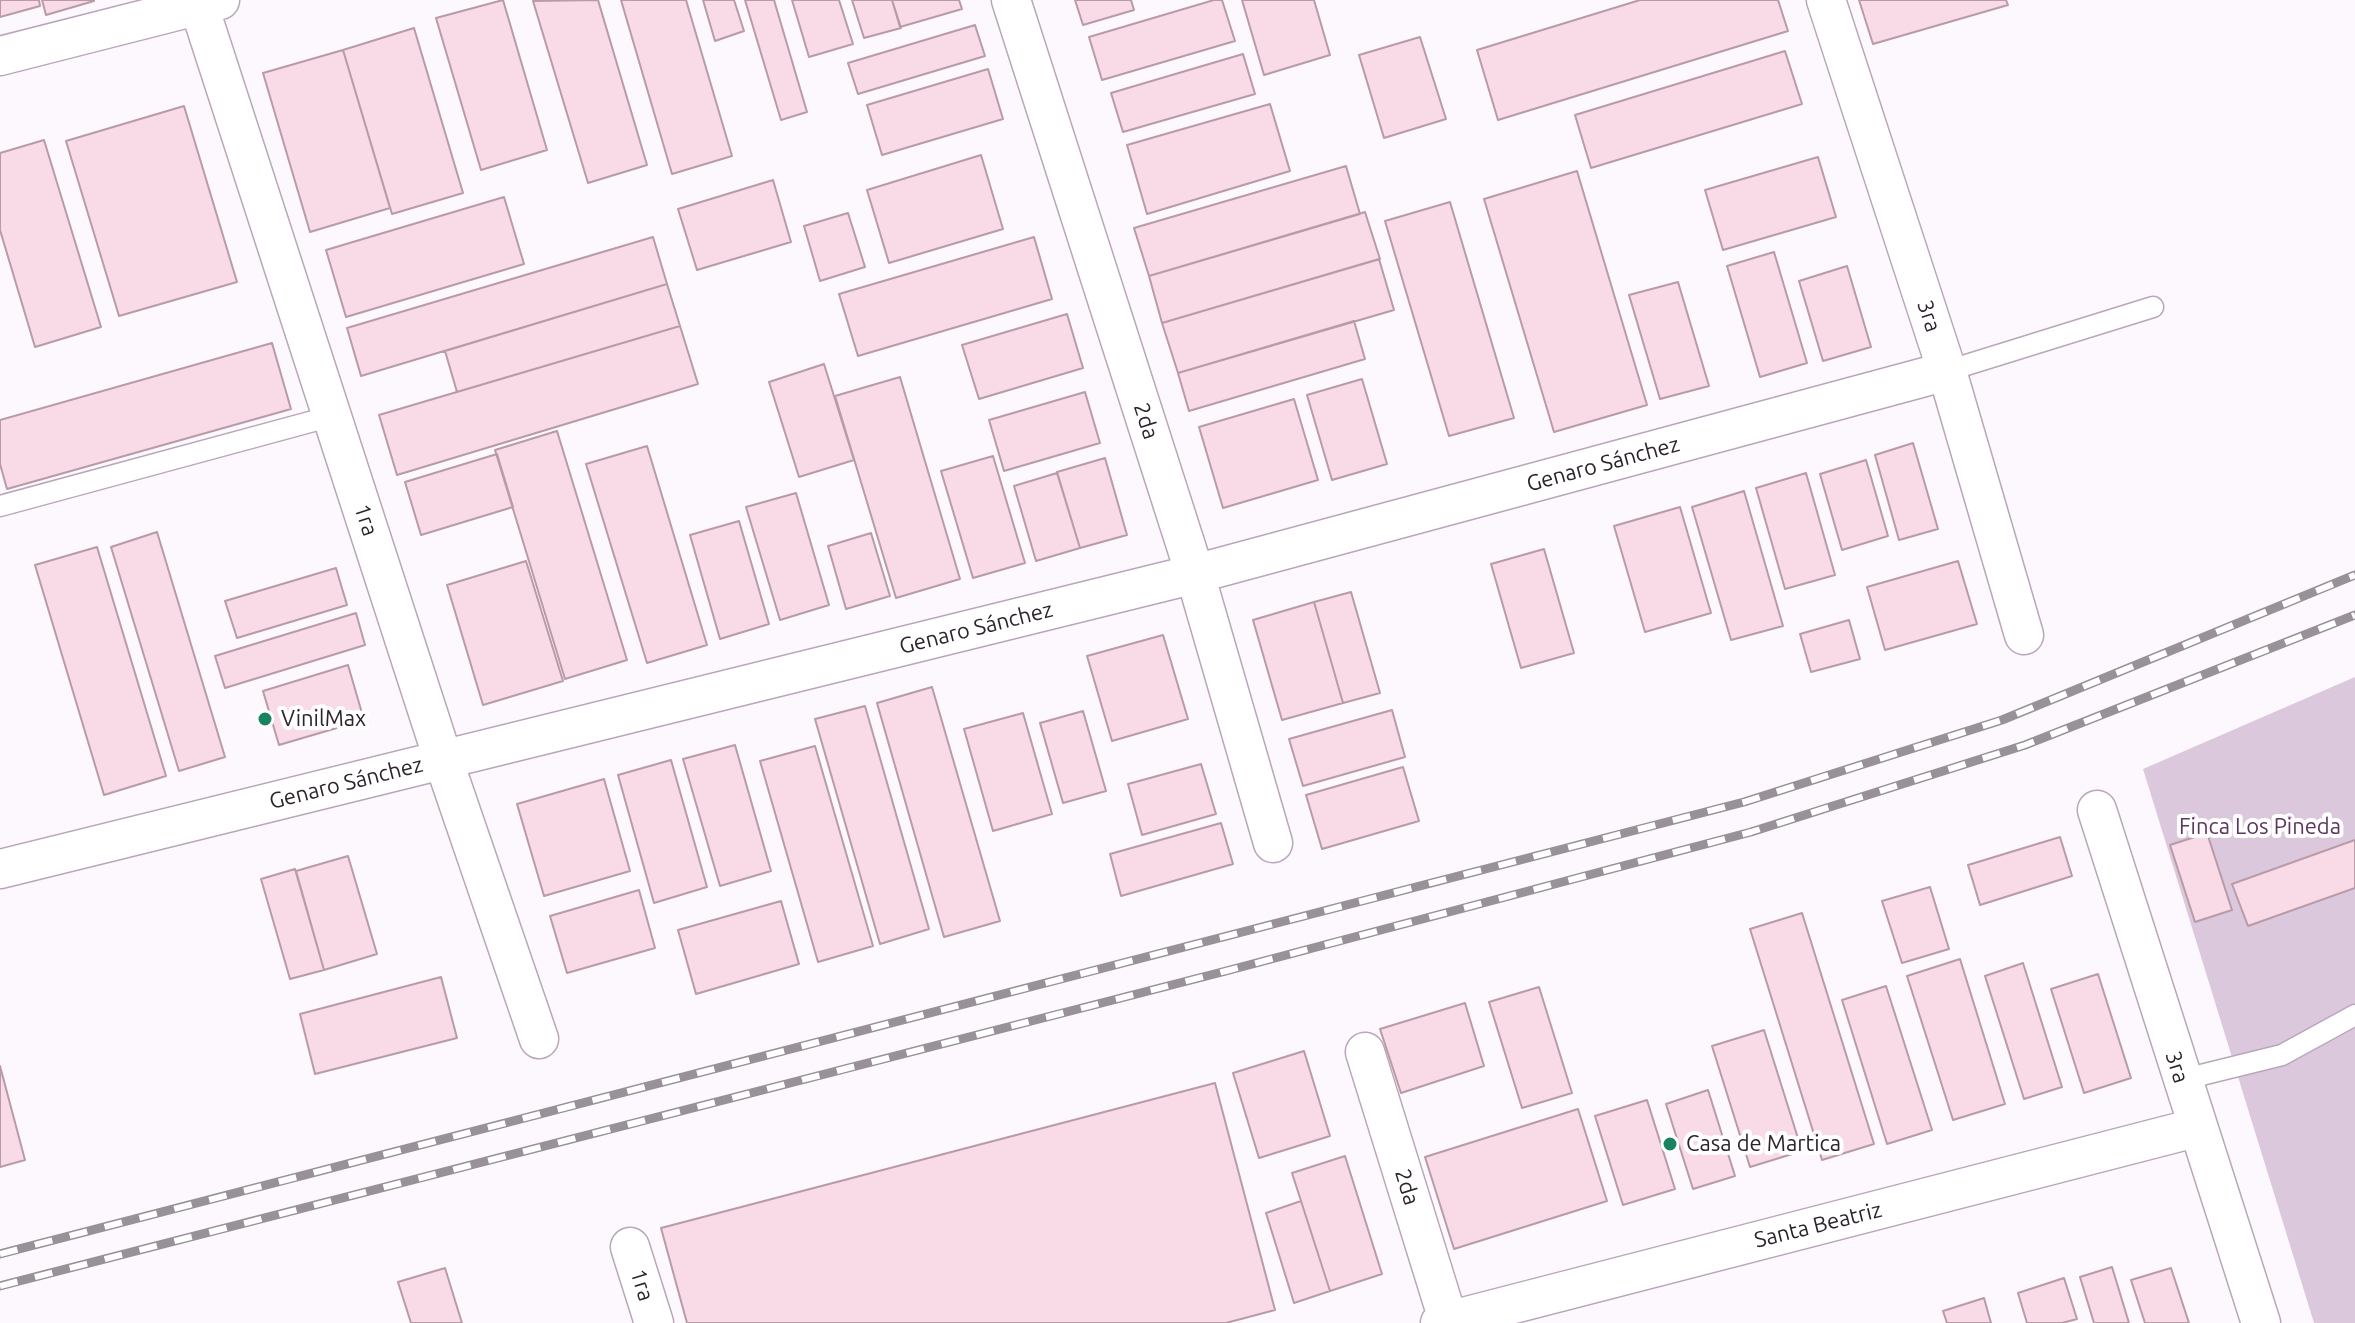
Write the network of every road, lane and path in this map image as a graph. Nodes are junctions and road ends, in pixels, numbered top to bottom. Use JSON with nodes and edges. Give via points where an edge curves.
{"nodes":[{"id":1,"x":1011,"y":0,"type":"edge"},
{"id":2,"x":1826,"y":0,"type":"edge"},
{"id":3,"x":205,"y":2,"type":"edge"},
{"id":4,"x":0,"y":56,"type":"edge"},
{"id":5,"x":2153,"y":307,"type":"dead end"},
{"id":6,"x":1947,"y":371,"type":"junction"},
{"id":7,"x":332,"y":416,"type":"junction"},
{"id":8,"x":0,"y":506,"type":"edge"},
{"id":9,"x":1195,"y":574,"type":"junction"},
{"id":10,"x":2024,"y":635,"type":"dead end"},
{"id":11,"x":443,"y":759,"type":"junction"},
{"id":12,"x":2097,"y":810,"type":"dead end"},
{"id":13,"x":1273,"y":843,"type":"dead end"},
{"id":14,"x":0,"y":869,"type":"edge"},
{"id":15,"x":2355,"y":1015,"type":"edge"},
{"id":16,"x":539,"y":1039,"type":"dead end"},
{"id":17,"x":1365,"y":1052,"type":"dead end"},
{"id":18,"x":2181,"y":1080,"type":"junction"},
{"id":19,"x":2195,"y":1128,"type":"junction"},
{"id":20,"x":630,"y":1247,"type":"dead end"},
{"id":21,"x":1446,"y":1322,"type":"edge"},
{"id":22,"x":654,"y":1323,"type":"edge"},
{"id":23,"x":2261,"y":1323,"type":"edge"}],
"edges":[{"from":1,"to":9,"type":"street","name":"2da"},
{"from":2,"to":6,"type":"street","name":"3ra"},
{"from":3,"to":4,"type":"street"},
{"from":3,"to":7,"type":"street","name":"1ra"},
{"from":5,"to":6,"type":"lane"},
{"from":6,"to":9,"type":"street","name":"Genaro Sánchez"},
{"from":6,"to":10,"type":"street","name":"3ra"},
{"from":7,"to":8,"type":"lane"},
{"from":7,"to":11,"type":"street","name":"1ra"},
{"from":9,"to":11,"type":"street","name":"Genaro Sánchez"},
{"from":9,"to":13,"type":"street","name":"2da"},
{"from":11,"to":14,"type":"street","name":"Genaro Sánchez"},
{"from":11,"to":16,"type":"street","name":"1ra"},
{"from":12,"to":18,"type":"street","name":"3ra"},
{"from":15,"to":18,"type":"lane","via":[[2282,1055]]},
{"from":17,"to":21,"type":"street","name":"2da"},
{"from":18,"to":19,"type":"street","name":"3ra"},
{"from":19,"to":21,"type":"street","name":"Santa Beatriz"},
{"from":19,"to":23,"type":"street","name":"3ra"},
{"from":20,"to":22,"type":"street","name":"1ra"}]}
